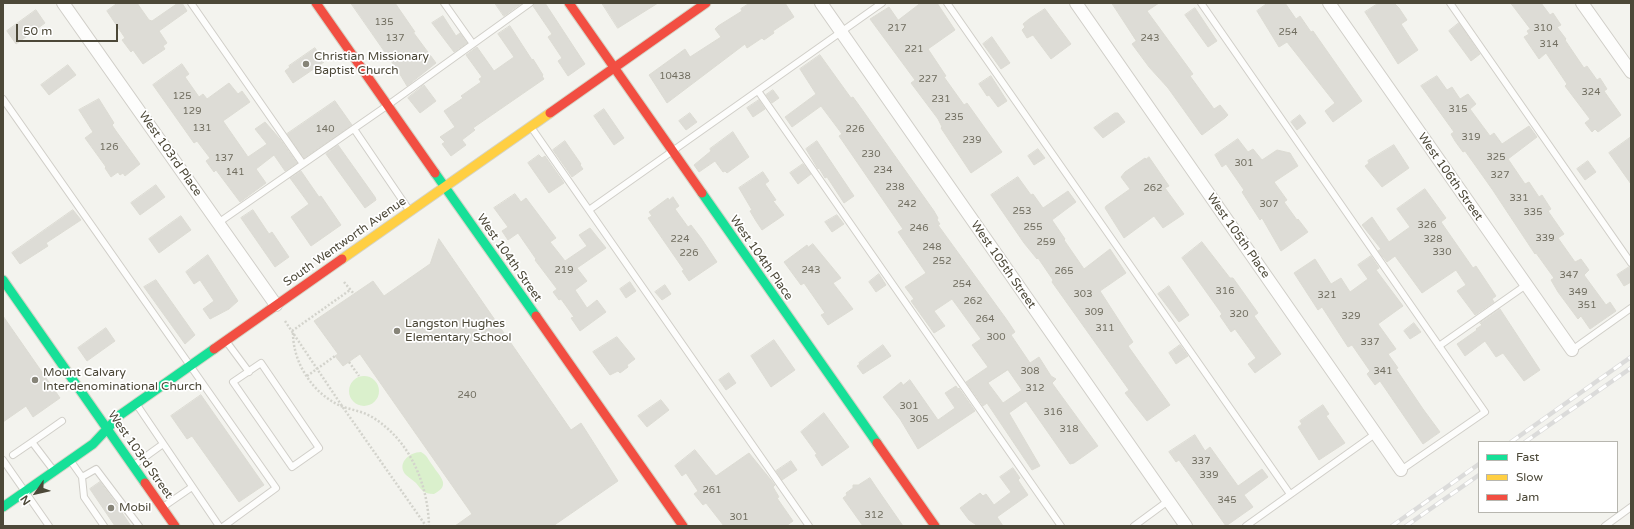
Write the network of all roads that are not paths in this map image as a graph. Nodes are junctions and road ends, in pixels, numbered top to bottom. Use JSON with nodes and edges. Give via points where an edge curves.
{"nodes":[{"id":1,"x":63,"y":3,"type":"edge"},
{"id":2,"x":191,"y":3,"type":"edge"},
{"id":3,"x":316,"y":3,"type":"edge"},
{"id":4,"x":444,"y":3,"type":"edge"},
{"id":5,"x":530,"y":3,"type":"edge"},
{"id":6,"x":568,"y":3,"type":"edge"},
{"id":7,"x":706,"y":3,"type":"edge"},
{"id":8,"x":821,"y":3,"type":"edge"},
{"id":9,"x":882,"y":3,"type":"edge"},
{"id":10,"x":947,"y":3,"type":"edge"},
{"id":11,"x":1076,"y":3,"type":"edge"},
{"id":12,"x":1200,"y":3,"type":"edge"},
{"id":13,"x":1329,"y":3,"type":"edge"},
{"id":14,"x":1450,"y":3,"type":"edge"},
{"id":15,"x":1582,"y":3,"type":"edge"},
{"id":16,"x":841,"y":32,"type":"junction"},
{"id":17,"x":473,"y":44,"type":"junction"},
{"id":18,"x":614,"y":68,"type":"junction"},
{"id":19,"x":1631,"y":72,"type":"edge"},
{"id":20,"x":758,"y":91,"type":"junction"},
{"id":21,"x":3,"y":99,"type":"edge"},
{"id":22,"x":388,"y":105,"type":"junction"},
{"id":23,"x":531,"y":127,"type":"junction"},
{"id":24,"x":354,"y":129,"type":"junction"},
{"id":25,"x":672,"y":152,"type":"junction"},
{"id":26,"x":303,"y":164,"type":"junction"},
{"id":27,"x":444,"y":187,"type":"junction"},
{"id":28,"x":589,"y":210,"type":"junction"},
{"id":29,"x":410,"y":211,"type":"junction"},
{"id":30,"x":218,"y":223,"type":"junction"},
{"id":31,"x":1631,"y":264,"type":"edge"},
{"id":32,"x":3,"y":280,"type":"edge"},
{"id":33,"x":1526,"y":285,"type":"junction"},
{"id":34,"x":276,"y":305,"type":"junction"},
{"id":35,"x":1631,"y":308,"type":"edge"},
{"id":36,"x":226,"y":340,"type":"junction"},
{"id":37,"x":1439,"y":346,"type":"junction"},
{"id":38,"x":1572,"y":350,"type":"joint"},
{"id":39,"x":190,"y":366,"type":"junction"},
{"id":40,"x":249,"y":372,"type":"junction"},
{"id":41,"x":136,"y":404,"type":"junction"},
{"id":42,"x":62,"y":421,"type":"dead end"},
{"id":43,"x":107,"y":429,"type":"junction"},
{"id":44,"x":1376,"y":434,"type":"junction"},
{"id":45,"x":32,"y":442,"type":"junction"},
{"id":46,"x":163,"y":444,"type":"junction"},
{"id":47,"x":13,"y":455,"type":"dead end"},
{"id":48,"x":3,"y":460,"type":"edge"},
{"id":49,"x":70,"y":460,"type":"junction"},
{"id":50,"x":133,"y":466,"type":"junction"},
{"id":51,"x":1401,"y":470,"type":"joint"},
{"id":52,"x":54,"y":471,"type":"junction"},
{"id":53,"x":82,"y":477,"type":"junction"},
{"id":54,"x":192,"y":487,"type":"junction"},
{"id":55,"x":25,"y":492,"type":"junction"},
{"id":56,"x":1290,"y":494,"type":"junction"},
{"id":57,"x":1168,"y":501,"type":"junction"},
{"id":58,"x":3,"y":507,"type":"edge"},
{"id":59,"x":1631,"y":507,"type":"edge"},
{"id":60,"x":162,"y":508,"type":"junction"},
{"id":61,"x":681,"y":525,"type":"edge"},
{"id":62,"x":49,"y":526,"type":"edge"},
{"id":63,"x":104,"y":526,"type":"edge"},
{"id":64,"x":139,"y":526,"type":"edge"},
{"id":65,"x":175,"y":526,"type":"edge"},
{"id":66,"x":219,"y":526,"type":"edge"},
{"id":67,"x":224,"y":526,"type":"edge"},
{"id":68,"x":809,"y":526,"type":"edge"},
{"id":69,"x":935,"y":526,"type":"edge"},
{"id":70,"x":1061,"y":526,"type":"edge"},
{"id":71,"x":1134,"y":526,"type":"edge"},
{"id":72,"x":1186,"y":526,"type":"edge"},
{"id":73,"x":1246,"y":526,"type":"edge"},
{"id":74,"x":1604,"y":526,"type":"edge"}],
"edges":[{"from":1,"to":30,"type":"street","name":"West 103rd Place"},
{"from":2,"to":26,"type":"lane"},
{"from":3,"to":22,"type":"street","name":"West 104th Street"},
{"from":4,"to":17,"type":"lane"},
{"from":5,"to":17,"type":"lane"},
{"from":6,"to":18,"type":"street","name":"West 104th Place"},
{"from":7,"to":18,"type":"street","name":"South Wentworth Avenue"},
{"from":8,"to":16,"type":"street","name":"West 105th Street"},
{"from":9,"to":16,"type":"lane"},
{"from":10,"to":56,"type":"lane"},
{"from":11,"to":44,"type":"street","name":"West 105th Place"},
{"from":12,"to":37,"type":"lane"},
{"from":13,"to":33,"type":"street","name":"West 106th Street"},
{"from":14,"to":31,"type":"lane"},
{"from":15,"to":19,"type":"street"},
{"from":16,"to":20,"type":"lane"},
{"from":16,"to":57,"type":"street","name":"West 105th Street"},
{"from":17,"to":22,"type":"lane"},
{"from":18,"to":23,"type":"street","name":"South Wentworth Avenue"},
{"from":18,"to":25,"type":"street","name":"West 104th Place"},
{"from":20,"to":25,"type":"lane"},
{"from":20,"to":70,"type":"lane"},
{"from":21,"to":39,"type":"lane"},
{"from":22,"to":24,"type":"lane"},
{"from":22,"to":27,"type":"street","name":"West 104th Street"},
{"from":23,"to":27,"type":"street","name":"South Wentworth Avenue"},
{"from":23,"to":28,"type":"lane"},
{"from":24,"to":26,"type":"lane"},
{"from":24,"to":29,"type":"lane"},
{"from":25,"to":28,"type":"lane"},
{"from":25,"to":69,"type":"street","name":"West 104th Place"},
{"from":26,"to":30,"type":"lane"},
{"from":27,"to":29,"type":"street","name":"South Wentworth Avenue"},
{"from":27,"to":61,"type":"street","name":"West 104th Street"},
{"from":28,"to":68,"type":"lane"},
{"from":29,"to":34,"type":"street","name":"South Wentworth Avenue"},
{"from":30,"to":34,"type":"street","name":"West 103rd Place"},
{"from":32,"to":43,"type":"street","name":"West 103rd Street"},
{"from":33,"to":37,"type":"lane"},
{"from":33,"to":38,"type":"street","name":"West 106th Street"},
{"from":34,"to":36,"type":"street","name":"South Wentworth Avenue"},
{"from":35,"to":38,"type":"lane"},
{"from":36,"to":39,"type":"street","name":"South Wentworth Avenue"},
{"from":36,"to":40,"type":"lane"},
{"from":37,"to":51,"type":"lane","via":[[1485,412]]},
{"from":39,"to":41,"type":"street","name":"South Wentworth Avenue"},
{"from":39,"to":67,"type":"lane","via":[[276,488]]},
{"from":40,"to":40,"type":"lane","via":[[234,382],[292,467],[319,448],[261,364]]},
{"from":41,"to":43,"type":"street","name":"South Wentworth Avenue","via":[[120,415]]},
{"from":41,"to":46,"type":"lane"},
{"from":42,"to":45,"type":"lane"},
{"from":43,"to":49,"type":"street","name":"South Wentworth Avenue","via":[[93,444]]},
{"from":43,"to":50,"type":"street","name":"West 103rd Street"},
{"from":44,"to":51,"type":"street","name":"West 105th Place"},
{"from":44,"to":56,"type":"lane"},
{"from":45,"to":47,"type":"lane"},
{"from":45,"to":52,"type":"lane"},
{"from":46,"to":50,"type":"lane"},
{"from":46,"to":54,"type":"lane"},
{"from":48,"to":55,"type":"lane"},
{"from":49,"to":52,"type":"street","name":"South Wentworth Avenue"},
{"from":49,"to":53,"type":"lane"},
{"from":50,"to":60,"type":"street","name":"West 103rd Street"},
{"from":52,"to":55,"type":"street","name":"South Wentworth Avenue"},
{"from":53,"to":63,"type":"lane","via":[[84,497]]},
{"from":53,"to":64,"type":"lane","via":[[96,469]]},
{"from":54,"to":60,"type":"lane"},
{"from":54,"to":66,"type":"lane"},
{"from":55,"to":58,"type":"street","name":"South Wentworth Avenue"},
{"from":55,"to":62,"type":"lane"},
{"from":56,"to":73,"type":"lane"},
{"from":57,"to":71,"type":"lane"},
{"from":57,"to":72,"type":"street","name":"West 105th Street"},
{"from":59,"to":74,"type":"lane"},
{"from":60,"to":65,"type":"street","name":"West 103rd Street"}]}
